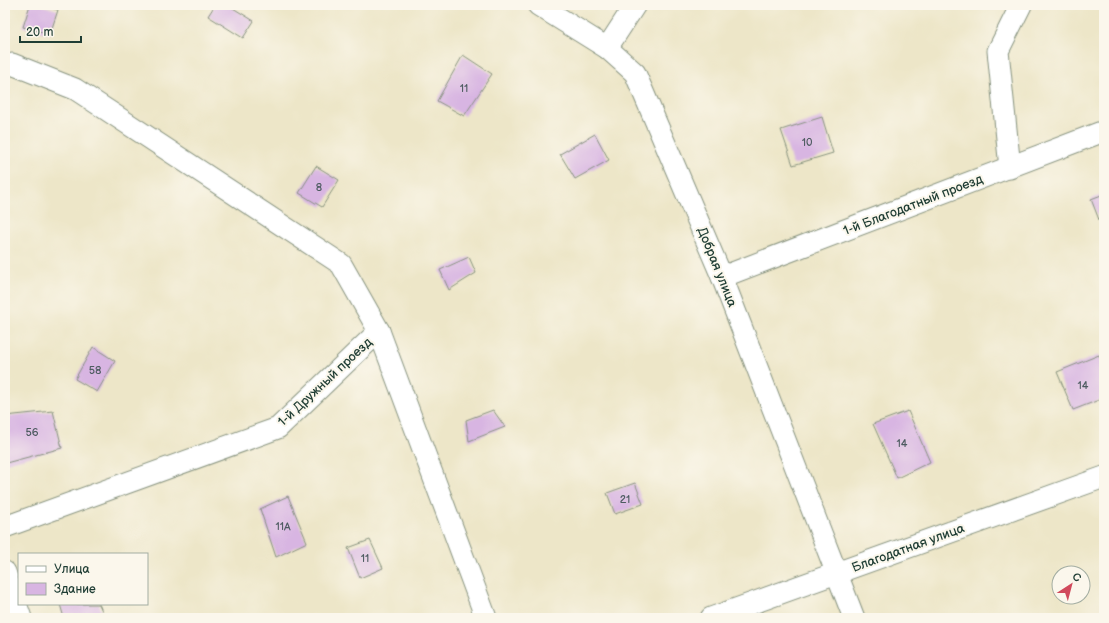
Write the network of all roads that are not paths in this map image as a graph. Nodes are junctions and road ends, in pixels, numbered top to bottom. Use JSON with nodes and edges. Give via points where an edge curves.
{"nodes":[{"id":1,"x":538,"y":5,"type":"edge"},
{"id":2,"x":635,"y":5,"type":"edge"},
{"id":3,"x":1021,"y":5,"type":"edge"},
{"id":4,"x":607,"y":48,"type":"junction"},
{"id":5,"x":5,"y":66,"type":"edge"},
{"id":6,"x":1104,"y":131,"type":"edge"},
{"id":7,"x":1010,"y":168,"type":"junction"},
{"id":8,"x":722,"y":277,"type":"junction"},
{"id":9,"x":379,"y":331,"type":"junction"},
{"id":10,"x":1104,"y":477,"type":"edge"},
{"id":11,"x":5,"y":527,"type":"edge"},
{"id":12,"x":5,"y":572,"type":"edge"},
{"id":13,"x":836,"y":574,"type":"junction"},
{"id":14,"x":21,"y":618,"type":"edge"},
{"id":15,"x":486,"y":618,"type":"edge"},
{"id":16,"x":711,"y":618,"type":"edge"},
{"id":17,"x":854,"y":618,"type":"edge"}],
"edges":[{"from":1,"to":4,"type":"street","name":"Добрая улица"},
{"from":2,"to":4,"type":"street"},
{"from":3,"to":7,"type":"street","via":[[998,51]]},
{"from":4,"to":8,"type":"street","name":"Добрая улица","via":[[634,73]]},
{"from":5,"to":9,"type":"street","via":[[12,64],[75,89],[341,264]]},
{"from":6,"to":7,"type":"street","name":"1-й Благодатный проезд"},
{"from":7,"to":8,"type":"street","name":"1-й Благодатный проезд"},
{"from":8,"to":13,"type":"street","name":"Добрая улица"},
{"from":9,"to":11,"type":"street","name":"1-й Дружный проезд","via":[[278,428]]},
{"from":9,"to":15,"type":"street","name":"1-й Дружный проезд"},
{"from":10,"to":13,"type":"street","name":"Благодатная улица"},
{"from":12,"to":14,"type":"street"},
{"from":13,"to":16,"type":"street","name":"Благодатная улица"},
{"from":13,"to":17,"type":"street","name":"Добрая улица"}]}
